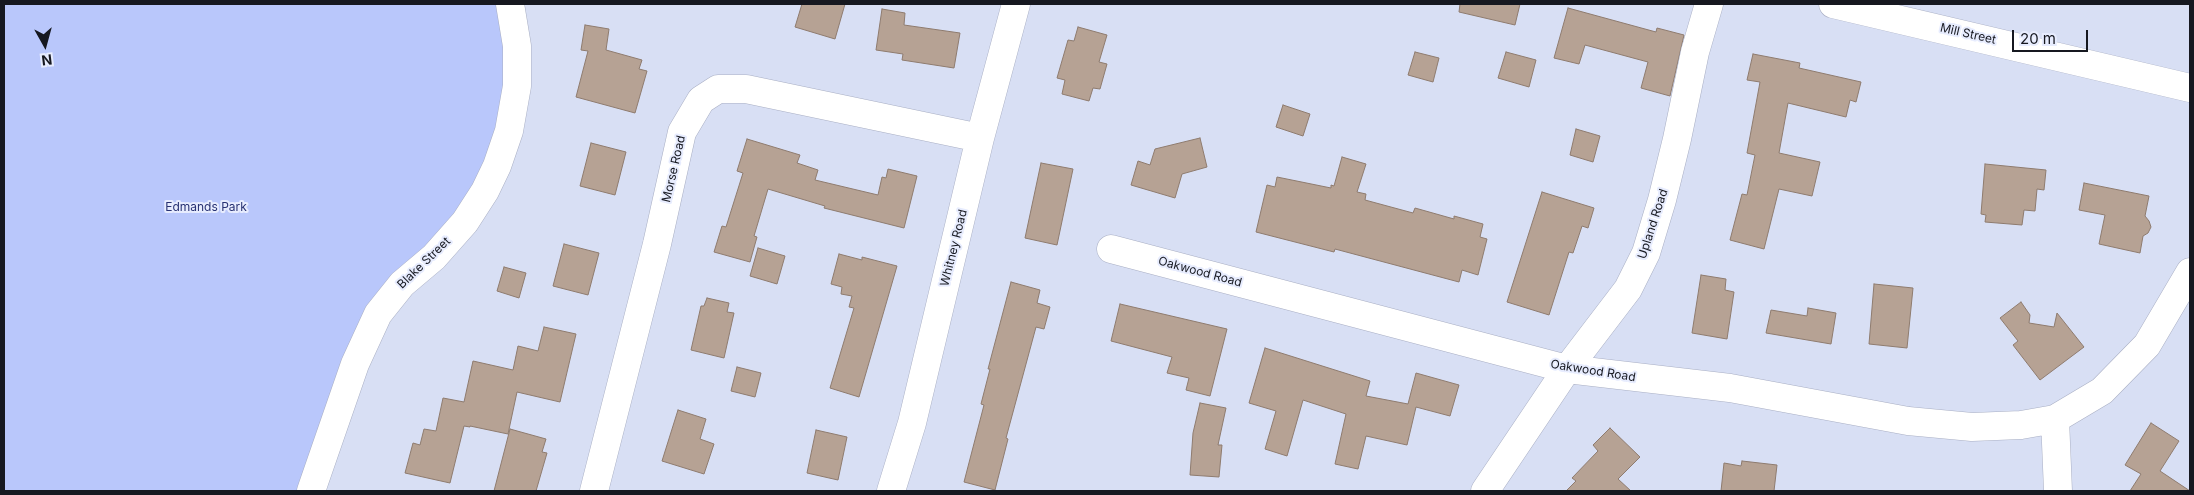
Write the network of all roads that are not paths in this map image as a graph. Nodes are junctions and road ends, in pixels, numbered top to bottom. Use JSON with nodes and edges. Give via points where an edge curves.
{"nodes":[{"id":1,"x":510,"y":4,"type":"edge"},
{"id":2,"x":1016,"y":4,"type":"edge"},
{"id":3,"x":1709,"y":4,"type":"edge"},
{"id":4,"x":1833,"y":4,"type":"edge"},
{"id":5,"x":2190,"y":88,"type":"edge"},
{"id":6,"x":980,"y":138,"type":"junction"},
{"id":7,"x":1111,"y":249,"type":"dead end"},
{"id":8,"x":2190,"y":272,"type":"edge"},
{"id":9,"x":1567,"y":369,"type":"junction"},
{"id":10,"x":2055,"y":419,"type":"junction"},
{"id":11,"x":312,"y":491,"type":"edge"},
{"id":12,"x":594,"y":491,"type":"edge"},
{"id":13,"x":891,"y":491,"type":"edge"},
{"id":14,"x":1485,"y":491,"type":"edge"},
{"id":15,"x":2058,"y":491,"type":"edge"}],
"edges":[{"from":1,"to":11,"type":"street","name":"Blake Street","via":[[517,46],[517,86],[509,131],[497,166],[465,222],[434,257],[402,284],[378,314],[355,364]]},
{"from":2,"to":6,"type":"street","name":"Whitney Road"},
{"from":3,"to":9,"type":"street","name":"Upland Road","via":[[1695,52],[1678,139],[1646,252],[1628,290]]},
{"from":4,"to":5,"type":"street","name":"Mill Street"},
{"from":6,"to":12,"type":"street","name":"Morse Road","via":[[746,89],[718,89],[700,100],[682,132]]},
{"from":6,"to":13,"type":"street","name":"Whitney Road","via":[[912,423]]},
{"from":7,"to":9,"type":"street","name":"Oakwood Road"},
{"from":8,"to":10,"type":"street","via":[[2147,345],[2102,391]]},
{"from":9,"to":10,"type":"street","name":"Oakwood Road","via":[[1730,388],[1908,420],[1963,426],[2021,425]]},
{"from":9,"to":14,"type":"street","name":"Upland Road"},
{"from":10,"to":15,"type":"street"}]}
